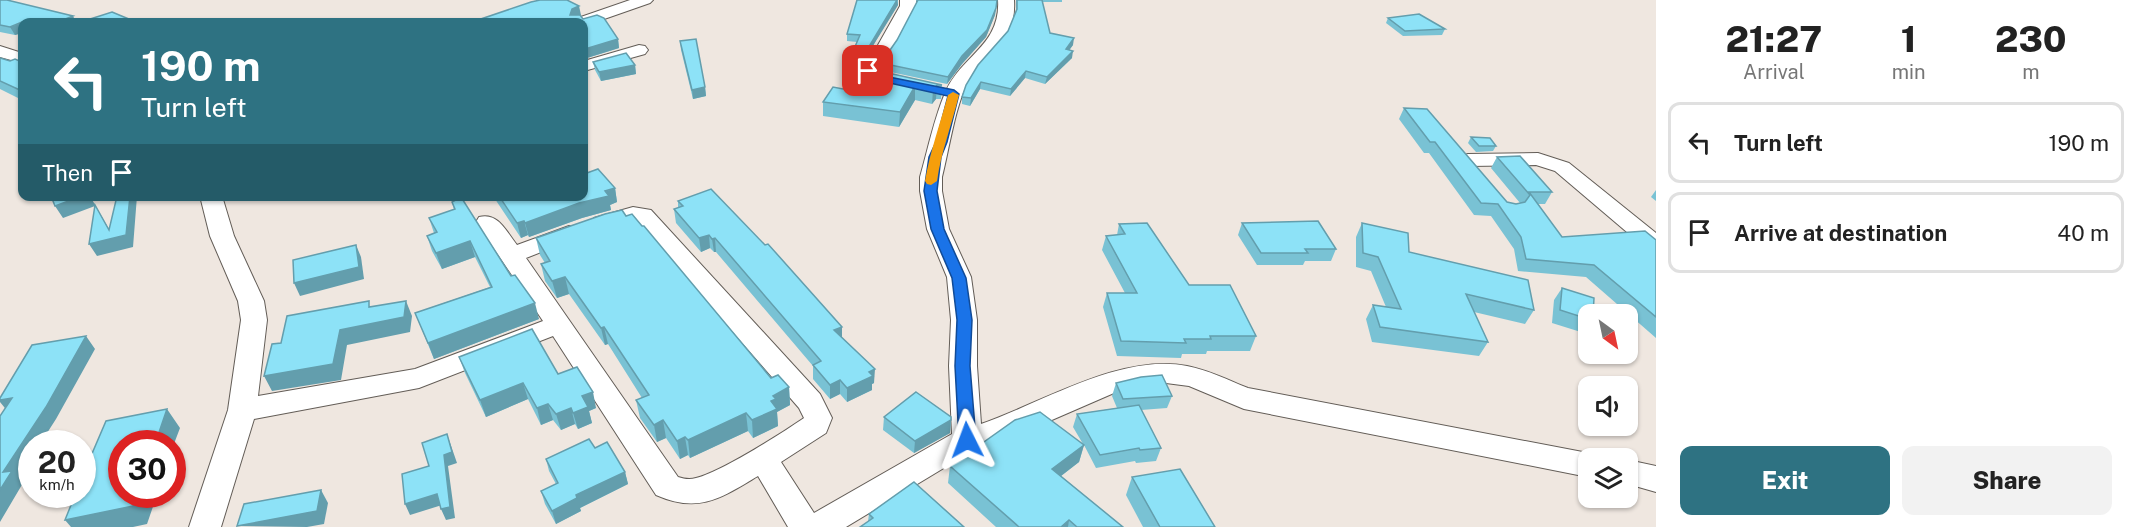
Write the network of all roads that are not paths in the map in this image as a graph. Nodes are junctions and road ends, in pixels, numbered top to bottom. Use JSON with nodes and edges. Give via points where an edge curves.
{"nodes":[{"id":1,"x":645,"y":0,"type":"edge"},
{"id":2,"x":908,"y":0,"type":"edge"},
{"id":3,"x":1006,"y":0,"type":"edge"},
{"id":4,"x":588,"y":19,"type":"edge"},
{"id":5,"x":639,"y":50,"type":"dead end"},
{"id":6,"x":0,"y":51,"type":"edge"},
{"id":7,"x":18,"y":57,"type":"edge"},
{"id":8,"x":588,"y":65,"type":"edge"},
{"id":9,"x":913,"y":85,"type":"edge"},
{"id":10,"x":1489,"y":183,"type":"edge"},
{"id":11,"x":212,"y":201,"type":"edge"},
{"id":12,"x":487,"y":222,"type":"dead end"},
{"id":13,"x":1656,"y":244,"type":"edge"},
{"id":14,"x":512,"y":255,"type":"junction"},
{"id":15,"x":557,"y":326,"type":"junction"},
{"id":16,"x":242,"y":410,"type":"junction"},
{"id":17,"x":967,"y":440,"type":"junction"},
{"id":18,"x":762,"y":458,"type":"junction"},
{"id":19,"x":1578,"y":463,"type":"edge"},
{"id":20,"x":1638,"y":474,"type":"edge"},
{"id":21,"x":1656,"y":479,"type":"edge"},
{"id":22,"x":205,"y":527,"type":"edge"},
{"id":23,"x":805,"y":527,"type":"edge"},
{"id":24,"x":818,"y":527,"type":"edge"}],
"edges":[{"from":1,"to":4,"type":"street"},
{"from":2,"to":9,"type":"street","via":[[886,46],[868,71],[875,77]]},
{"from":3,"to":17,"type":"street","via":[[1007,15],[1001,34],[962,79],[944,91],[942,142],[935,157],[931,191],[938,229],[959,278]]},
{"from":5,"to":8,"type":"street"},
{"from":6,"to":7,"type":"street"},
{"from":10,"to":13,"type":"street","via":[[1462,152],[1538,159],[1562,166]]},
{"from":11,"to":16,"type":"street","via":[[253,311]]},
{"from":12,"to":14,"type":"street"},
{"from":14,"to":15,"type":"street"},
{"from":14,"to":18,"type":"street","via":[[619,218],[644,215],[816,411],[816,425]]},
{"from":15,"to":16,"type":"street","via":[[419,378]]},
{"from":15,"to":18,"type":"street","via":[[667,486],[683,492],[707,488]]},
{"from":16,"to":22,"type":"street"},
{"from":17,"to":19,"type":"street","via":[[1124,381],[1173,373],[1199,378],[1244,398]]},
{"from":17,"to":24,"type":"street"},
{"from":18,"to":23,"type":"street"},
{"from":20,"to":21,"type":"street"}]}
